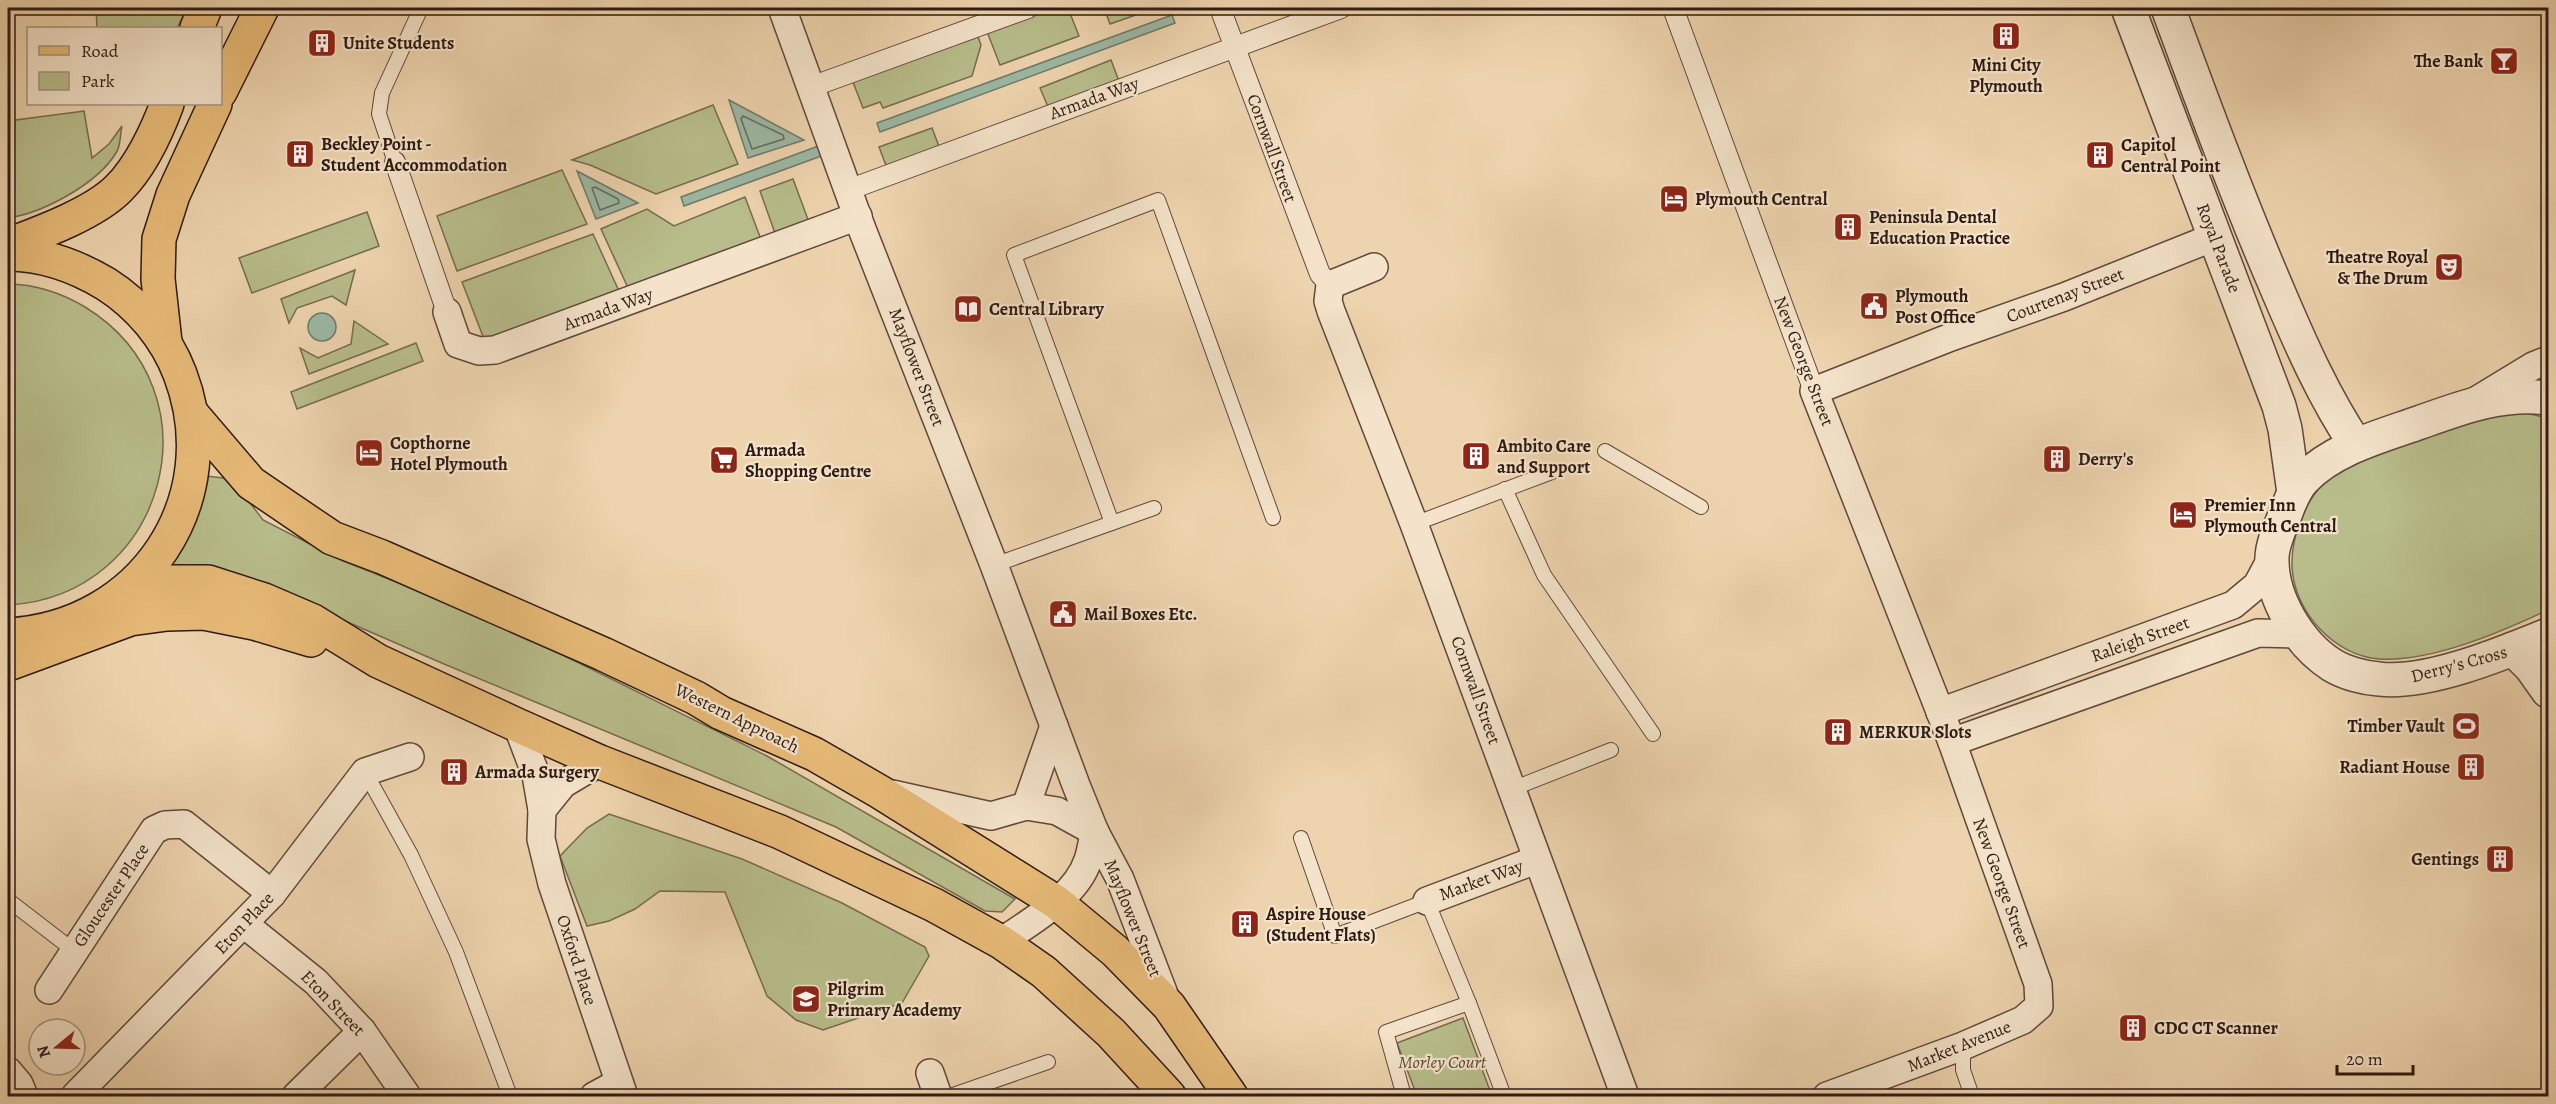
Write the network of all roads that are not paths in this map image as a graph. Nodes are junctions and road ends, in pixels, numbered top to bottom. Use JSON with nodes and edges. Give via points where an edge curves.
{"nodes":[{"id":1,"x":205,"y":8,"type":"edge"},
{"id":2,"x":262,"y":8,"type":"edge"},
{"id":3,"x":421,"y":8,"type":"edge"},
{"id":4,"x":782,"y":8,"type":"edge"},
{"id":5,"x":1028,"y":8,"type":"edge"},
{"id":6,"x":1220,"y":8,"type":"edge"},
{"id":7,"x":1341,"y":8,"type":"edge"},
{"id":8,"x":1673,"y":8,"type":"edge"},
{"id":9,"x":2128,"y":8,"type":"edge"},
{"id":10,"x":2168,"y":8,"type":"edge"},
{"id":11,"x":197,"y":27,"type":"edge"},
{"id":12,"x":1234,"y":46,"type":"junction"},
{"id":13,"x":811,"y":87,"type":"junction"},
{"id":14,"x":222,"y":88,"type":"edge"},
{"id":15,"x":167,"y":105,"type":"edge"},
{"id":16,"x":215,"y":105,"type":"edge"},
{"id":17,"x":395,"y":162,"type":"joint"},
{"id":18,"x":848,"y":190,"type":"junction"},
{"id":19,"x":858,"y":216,"type":"junction"},
{"id":20,"x":2214,"y":237,"type":"junction"},
{"id":21,"x":8,"y":245,"type":"edge"},
{"id":22,"x":8,"y":254,"type":"edge"},
{"id":23,"x":1374,"y":267,"type":"dead end"},
{"id":24,"x":1330,"y":285,"type":"junction"},
{"id":25,"x":447,"y":312,"type":"joint"},
{"id":26,"x":165,"y":342,"type":"junction"},
{"id":27,"x":2548,"y":360,"type":"edge"},
{"id":28,"x":1814,"y":391,"type":"junction"},
{"id":29,"x":2548,"y":398,"type":"edge"},
{"id":30,"x":2469,"y":405,"type":"junction"},
{"id":31,"x":192,"y":414,"type":"junction"},
{"id":32,"x":2356,"y":446,"type":"junction"},
{"id":33,"x":1605,"y":451,"type":"dead end"},
{"id":34,"x":1552,"y":472,"type":"dead end"},
{"id":35,"x":1505,"y":489,"type":"junction"},
{"id":36,"x":2294,"y":493,"type":"junction"},
{"id":37,"x":1701,"y":507,"type":"dead end"},
{"id":38,"x":1154,"y":508,"type":"dead end"},
{"id":39,"x":1273,"y":518,"type":"dead end"},
{"id":40,"x":1112,"y":523,"type":"junction"},
{"id":41,"x":1414,"y":524,"type":"junction"},
{"id":42,"x":2272,"y":557,"type":"junction"},
{"id":43,"x":994,"y":565,"type":"junction"},
{"id":44,"x":123,"y":594,"type":"junction"},
{"id":45,"x":2299,"y":634,"type":"junction"},
{"id":46,"x":2548,"y":634,"type":"edge"},
{"id":47,"x":15,"y":638,"type":"edge"},
{"id":48,"x":2513,"y":649,"type":"junction"},
{"id":49,"x":378,"y":661,"type":"junction"},
{"id":50,"x":8,"y":664,"type":"edge"},
{"id":51,"x":2548,"y":691,"type":"edge"},
{"id":52,"x":1940,"y":712,"type":"junction"},
{"id":53,"x":517,"y":725,"type":"junction"},
{"id":54,"x":1054,"y":726,"type":"junction"},
{"id":55,"x":1653,"y":734,"type":"dead end"},
{"id":56,"x":1953,"y":741,"type":"junction"},
{"id":57,"x":1611,"y":750,"type":"dead end"},
{"id":58,"x":410,"y":756,"type":"dead end"},
{"id":59,"x":600,"y":762,"type":"junction"},
{"id":60,"x":365,"y":772,"type":"junction"},
{"id":61,"x":1512,"y":789,"type":"junction"},
{"id":62,"x":880,"y":792,"type":"junction"},
{"id":63,"x":1026,"y":806,"type":"junction"},
{"id":64,"x":542,"y":810,"type":"junction"},
{"id":65,"x":1095,"y":832,"type":"junction"},
{"id":66,"x":1301,"y":838,"type":"dead end"},
{"id":67,"x":1536,"y":860,"type":"junction"},
{"id":68,"x":272,"y":894,"type":"junction"},
{"id":69,"x":8,"y":900,"type":"edge"},
{"id":70,"x":1426,"y":900,"type":"junction"},
{"id":71,"x":1056,"y":902,"type":"junction"},
{"id":72,"x":244,"y":924,"type":"junction"},
{"id":73,"x":1000,"y":942,"type":"junction"},
{"id":74,"x":73,"y":950,"type":"junction"},
{"id":75,"x":49,"y":990,"type":"dead end"},
{"id":76,"x":1469,"y":1003,"type":"junction"},
{"id":77,"x":1169,"y":1006,"type":"junction"},
{"id":78,"x":2023,"y":1020,"type":"joint"},
{"id":79,"x":362,"y":1030,"type":"junction"},
{"id":80,"x":1963,"y":1046,"type":"junction"},
{"id":81,"x":1048,"y":1062,"type":"dead end"},
{"id":82,"x":8,"y":1071,"type":"edge"},
{"id":83,"x":621,"y":1090,"type":"edge"},
{"id":84,"x":24,"y":1096,"type":"edge"},
{"id":85,"x":75,"y":1096,"type":"edge"},
{"id":86,"x":296,"y":1096,"type":"edge"},
{"id":87,"x":407,"y":1096,"type":"edge"},
{"id":88,"x":510,"y":1096,"type":"edge"},
{"id":89,"x":594,"y":1096,"type":"edge"},
{"id":90,"x":950,"y":1096,"type":"edge"},
{"id":91,"x":1169,"y":1096,"type":"edge"},
{"id":92,"x":1231,"y":1096,"type":"edge"},
{"id":93,"x":1404,"y":1096,"type":"edge"},
{"id":94,"x":1504,"y":1096,"type":"edge"},
{"id":95,"x":1625,"y":1096,"type":"edge"},
{"id":96,"x":1827,"y":1096,"type":"edge"},
{"id":97,"x":1972,"y":1096,"type":"edge"}],
"edges":[{"from":1,"to":11,"type":"main road"},
{"from":2,"to":14,"type":"main road"},
{"from":3,"to":17,"type":"lane","via":[[382,93],[379,114]]},
{"from":4,"to":13,"type":"street","name":"Mayflower Street"},
{"from":5,"to":13,"type":"street"},
{"from":6,"to":12,"type":"street","name":"Cornwall Street"},
{"from":7,"to":12,"type":"street","name":"Armada Way"},
{"from":8,"to":28,"type":"street","name":"New George Street"},
{"from":9,"to":20,"type":"street","name":"Royal Parade"},
{"from":10,"to":32,"type":"street","name":"Royal Parade","via":[[2258,245],[2306,356]]},
{"from":12,"to":18,"type":"street","name":"Armada Way"},
{"from":12,"to":24,"type":"street","name":"Cornwall Street","via":[[1320,274]]},
{"from":13,"to":18,"type":"street","name":"Mayflower Street"},
{"from":15,"to":21,"type":"main road","via":[[142,156],[119,188],[48,230]]},
{"from":16,"to":26,"type":"main road","via":[[173,195],[159,239],[158,279]]},
{"from":17,"to":25,"type":"street","name":"Armada Way"},
{"from":18,"to":19,"type":"street","name":"Mayflower Street"},
{"from":19,"to":25,"type":"street","name":"Armada Way","via":[[495,351],[458,344]]},
{"from":19,"to":43,"type":"street","name":"Mayflower Street"},
{"from":20,"to":28,"type":"street","name":"Courtenay Street"},
{"from":20,"to":36,"type":"street","name":"Royal Parade","via":[[2279,406]]},
{"from":22,"to":26,"type":"main road","via":[[56,260],[88,273],[118,291]]},
{"from":23,"to":24,"type":"street"},
{"from":24,"to":41,"type":"street","name":"Cornwall Street","via":[[1331,310]]},
{"from":26,"to":31,"type":"main road","via":[[180,373]]},
{"from":27,"to":30,"type":"street","name":"Derry's Cross"},
{"from":28,"to":52,"type":"street","name":"New George Street"},
{"from":29,"to":30,"type":"street","name":"Derry's Cross","via":[[2500,398]]},
{"from":30,"to":32,"type":"street","name":"Derry's Cross"},
{"from":31,"to":44,"type":"main road","via":[[191,481],[182,513],[167,543]]},
{"from":31,"to":62,"type":"main road","name":"Western Approach","via":[[251,483],[332,538],[603,654],[814,754]]},
{"from":32,"to":36,"type":"street","name":"Derry's Cross","via":[[2323,464]]},
{"from":33,"to":37,"type":"lane"},
{"from":34,"to":35,"type":"lane"},
{"from":35,"to":41,"type":"lane"},
{"from":35,"to":55,"type":"lane","via":[[1544,575]]},
{"from":36,"to":42,"type":"street","name":"Derry's Cross"},
{"from":38,"to":40,"type":"lane"},
{"from":39,"to":40,"type":"lane","via":[[1158,200],[1014,255]]},
{"from":40,"to":43,"type":"lane"},
{"from":41,"to":61,"type":"street","name":"Cornwall Street"},
{"from":42,"to":45,"type":"street","name":"Derry's Cross","via":[[2275,582]]},
{"from":42,"to":52,"type":"street","name":"Raleigh Street","via":[[2257,585],[2234,606]]},
{"from":43,"to":54,"type":"street","name":"Mayflower Street"},
{"from":44,"to":47,"type":"main road","via":[[74,622]]},
{"from":44,"to":49,"type":"main road","via":[[166,582],[208,582],[313,621]]},
{"from":45,"to":48,"type":"street","name":"Derry's Cross","via":[[2333,666],[2380,680],[2439,672]]},
{"from":45,"to":56,"type":"street","name":"Raleigh Street","via":[[2258,633]]},
{"from":46,"to":48,"type":"street","name":"Derry's Cross"},
{"from":48,"to":51,"type":"street"},
{"from":49,"to":50,"type":"main road","via":[[254,623],[204,613],[130,619]]},
{"from":49,"to":53,"type":"main road"},
{"from":52,"to":56,"type":"street","name":"New George Street"},
{"from":53,"to":59,"type":"main road"},
{"from":53,"to":64,"type":"street","name":"Oxford Place","via":[[536,775]]},
{"from":54,"to":63,"type":"street"},
{"from":54,"to":65,"type":"street","name":"Mayflower Street"},
{"from":56,"to":78,"type":"street","name":"New George Street","via":[[2038,984],[2039,1006]]},
{"from":57,"to":61,"type":"lane"},
{"from":58,"to":60,"type":"street"},
{"from":59,"to":64,"type":"street","via":[[563,784]]},
{"from":59,"to":73,"type":"main road","via":[[780,832],[934,905]]},
{"from":60,"to":68,"type":"street","name":"Eton Place"},
{"from":60,"to":88,"type":"lane","via":[[411,855],[456,952]]},
{"from":61,"to":67,"type":"street","name":"Cornwall Street"},
{"from":62,"to":63,"type":"street","via":[[991,816]]},
{"from":62,"to":71,"type":"main road","name":"Western Approach"},
{"from":63,"to":65,"type":"street","via":[[1057,811]]},
{"from":64,"to":83,"type":"street","name":"Oxford Place","via":[[540,839],[552,884]]},
{"from":65,"to":71,"type":"street","name":"Mayflower Street","via":[[1088,861],[1077,880]]},
{"from":65,"to":77,"type":"street","name":"Mayflower Street","via":[[1120,879]]},
{"from":66,"to":70,"type":"lane","via":[[1335,936]]},
{"from":67,"to":70,"type":"street","name":"Market Way"},
{"from":67,"to":95,"type":"street","name":"Cornwall Street"},
{"from":68,"to":72,"type":"street","name":"Eton Place"},
{"from":68,"to":74,"type":"street","name":"Gloucester Place","via":[[184,824],[165,825],[154,830]]},
{"from":69,"to":74,"type":"lane"},
{"from":70,"to":76,"type":"lane"},
{"from":71,"to":73,"type":"street","name":"Mayflower Street"},
{"from":71,"to":77,"type":"main road","name":"Western Approach","via":[[1115,951]]},
{"from":72,"to":79,"type":"street","name":"Eton Street","via":[[316,982]]},
{"from":72,"to":85,"type":"street","name":"Eton Place"},
{"from":73,"to":91,"type":"main road","via":[[1044,972],[1112,1032]]},
{"from":74,"to":75,"type":"street","name":"Gloucester Place"},
{"from":76,"to":93,"type":"lane","via":[[1386,1032]]},
{"from":76,"to":94,"type":"lane"},
{"from":77,"to":92,"type":"main road","name":"Western Approach"},
{"from":78,"to":80,"type":"street","name":"Market Avenue"},
{"from":79,"to":86,"type":"street"},
{"from":79,"to":87,"type":"street","name":"Eton Street"},
{"from":80,"to":96,"type":"street","name":"Market Avenue"},
{"from":80,"to":97,"type":"lane","via":[[1963,1070]]},
{"from":81,"to":90,"type":"lane"},
{"from":82,"to":84,"type":"street"},
{"from":83,"to":89,"type":"street","name":"Oxford Place"}]}
